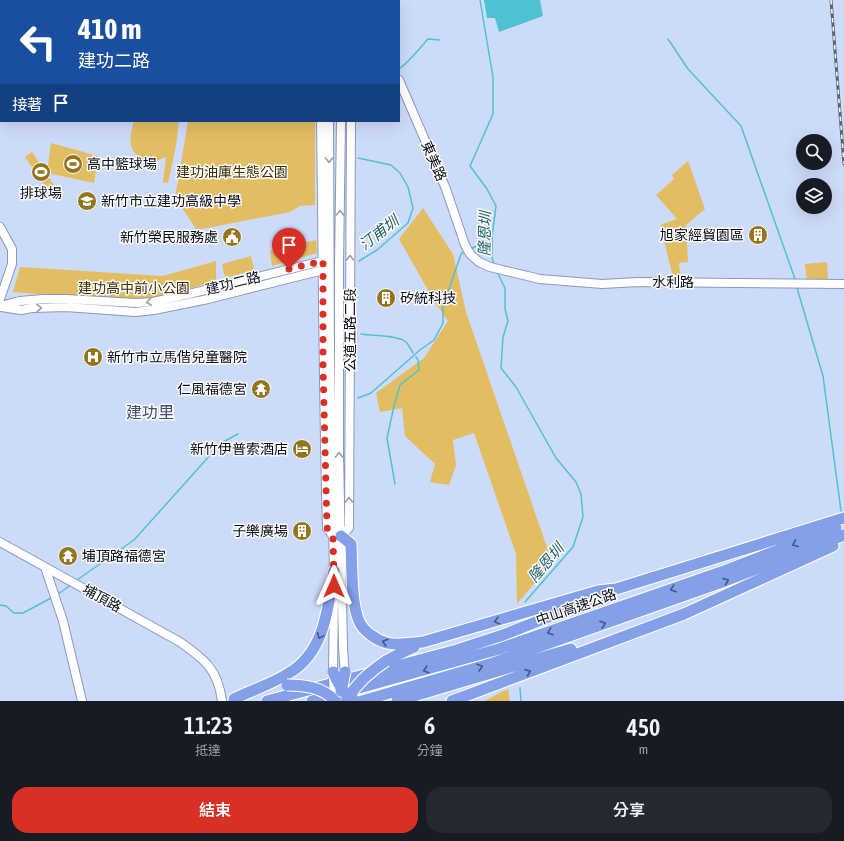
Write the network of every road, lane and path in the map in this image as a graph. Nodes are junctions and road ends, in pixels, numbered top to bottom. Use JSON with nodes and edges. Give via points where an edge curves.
{"nodes":[{"id":1,"x":400,"y":82,"type":"edge"},
{"id":2,"x":321,"y":122,"type":"edge"},
{"id":3,"x":329,"y":122,"type":"edge"},
{"id":4,"x":341,"y":122,"type":"edge"},
{"id":5,"x":352,"y":122,"type":"edge"},
{"id":6,"x":0,"y":227,"type":"edge"},
{"id":7,"x":323,"y":261,"type":"junction"},
{"id":8,"x":339,"y":265,"type":"junction"},
{"id":9,"x":490,"y":267,"type":"joint"},
{"id":10,"x":323,"y":270,"type":"junction"},
{"id":11,"x":844,"y":284,"type":"edge"},
{"id":12,"x":0,"y":299,"type":"edge"},
{"id":13,"x":350,"y":303,"type":"junction"},
{"id":14,"x":0,"y":307,"type":"edge"},
{"id":15,"x":844,"y":518,"type":"edge"},
{"id":16,"x":844,"y":525,"type":"edge"},
{"id":17,"x":844,"y":535,"type":"edge"},
{"id":18,"x":337,"y":536,"type":"junction"},
{"id":19,"x":844,"y":541,"type":"edge"},
{"id":20,"x":0,"y":542,"type":"edge"},
{"id":21,"x":45,"y":567,"type":"junction"},
{"id":22,"x":334,"y":571,"type":"junction"},
{"id":23,"x":616,"y":589,"type":"junction"},
{"id":24,"x":635,"y":632,"type":"junction"},
{"id":25,"x":423,"y":642,"type":"junction"},
{"id":26,"x":333,"y":672,"type":"joint"},
{"id":27,"x":345,"y":672,"type":"joint"},
{"id":28,"x":342,"y":699,"type":"edge"},
{"id":29,"x":232,"y":700,"type":"edge"},
{"id":30,"x":82,"y":701,"type":"edge"},
{"id":31,"x":222,"y":701,"type":"edge"},
{"id":32,"x":267,"y":701,"type":"edge"},
{"id":33,"x":312,"y":701,"type":"edge"},
{"id":34,"x":362,"y":701,"type":"edge"},
{"id":35,"x":397,"y":701,"type":"edge"},
{"id":36,"x":452,"y":701,"type":"edge"}],
"edges":[{"from":1,"to":9,"type":"street","name":"東美路","via":[[446,189],[465,244],[470,254]]},
{"from":2,"to":7,"type":"street","name":"公道五路二段"},
{"from":3,"to":18,"type":"street","name":"公道五路二段","one_way":true,"via":[[330,351]]},
{"from":8,"to":4,"type":"street","name":"公道五路二段","one_way":true},
{"from":13,"to":5,"type":"street","name":"公道五路二段","one_way":true},
{"from":6,"to":12,"type":"street","via":[[12,249],[12,264]]},
{"from":7,"to":10,"type":"street","name":"公道五路二段"},
{"from":7,"to":14,"type":"street","name":"建功二路","one_way":true,"via":[[153,302],[43,299],[20,301]]},
{"from":8,"to":13,"type":"street"},
{"from":18,"to":8,"type":"street","name":"公道五路二段","one_way":true},
{"from":9,"to":11,"type":"street","name":"水利路","via":[[540,280],[602,284]]},
{"from":14,"to":10,"type":"street","name":"建功二路","one_way":true,"via":[[21,310],[66,307],[135,312],[154,310]]},
{"from":10,"to":18,"type":"street","name":"公道五路二段","via":[[327,528]]},
{"from":18,"to":13,"type":"street","name":"公道五路二段","one_way":true,"via":[[349,528]]},
{"from":15,"to":23,"type":"highway"},
{"from":16,"to":33,"type":"highway","name":"中山高速公路","one_way":true,"via":[[727,570],[499,649]]},
{"from":34,"to":17,"type":"highway","name":"中山高速公路","one_way":true,"via":[[493,663],[722,582]]},
{"from":18,"to":22,"type":"street","name":"公道五路二段"},
{"from":25,"to":18,"type":"highway","one_way":true,"via":[[402,645],[387,643],[366,631],[359,622],[355,609],[351,544]]},
{"from":18,"to":27,"type":"street","name":"公道五路二段","bridge":true},
{"from":19,"to":24,"type":"highway","via":[[684,614]]},
{"from":20,"to":21,"type":"street","name":"埔頂路"},
{"from":21,"to":30,"type":"street","via":[[63,621]]},
{"from":21,"to":31,"type":"street","name":"埔頂路","via":[[146,622],[202,658],[214,673]]},
{"from":22,"to":26,"type":"street","name":"公道五路二段"},
{"from":22,"to":29,"type":"highway","one_way":true,"via":[[324,625],[308,656],[290,673]]},
{"from":23,"to":25,"type":"highway","one_way":true,"via":[[598,591]]},
{"from":23,"to":32,"type":"highway","via":[[540,622],[476,644]]},
{"from":24,"to":35,"type":"highway","via":[[579,646]]},
{"from":36,"to":24,"type":"highway","one_way":true},
{"from":25,"to":28,"type":"highway","bridge":true,"via":[[371,671]]},
{"from":26,"to":28,"type":"highway","bridge":true},
{"from":27,"to":28,"type":"highway","bridge":true},
{"from":28,"to":29,"type":"highway","bridge":true,"via":[[304,685],[287,685]]}]}
